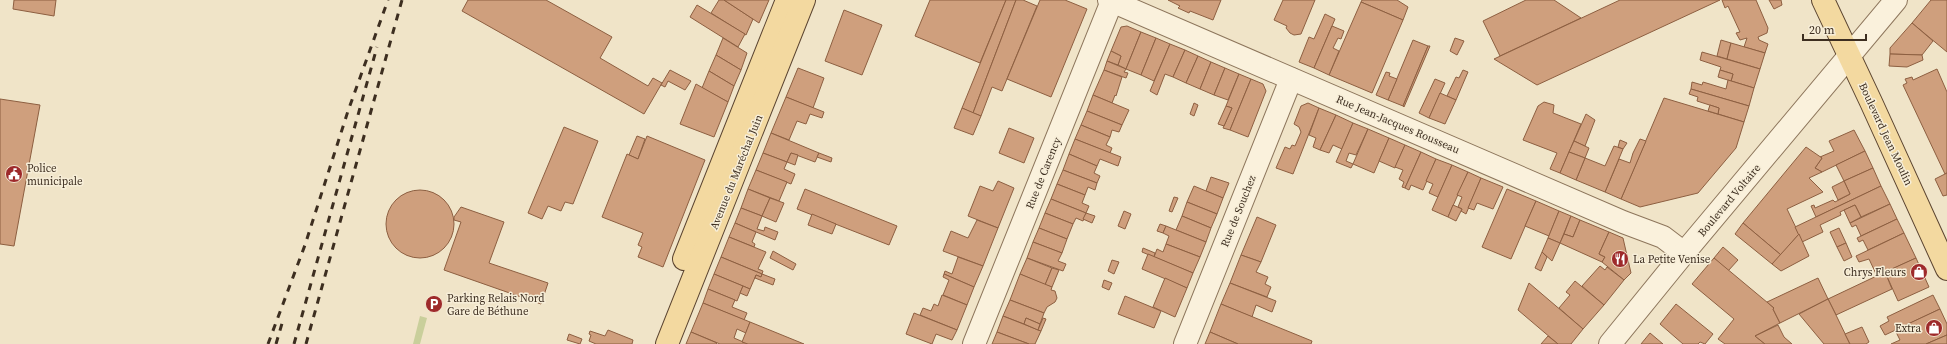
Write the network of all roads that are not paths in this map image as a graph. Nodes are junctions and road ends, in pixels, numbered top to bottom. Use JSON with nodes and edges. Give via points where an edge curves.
{"nodes":[{"id":1,"x":787,"y":0,"type":"edge"},
{"id":2,"x":804,"y":0,"type":"edge"},
{"id":3,"x":1823,"y":0,"type":"edge"},
{"id":4,"x":1896,"y":0,"type":"edge"},
{"id":5,"x":1110,"y":1,"type":"edge"},
{"id":6,"x":1850,"y":56,"type":"junction"},
{"id":7,"x":1291,"y":79,"type":"junction"},
{"id":8,"x":1684,"y":254,"type":"junction"},
{"id":9,"x":1947,"y":269,"type":"edge"},
{"id":10,"x":651,"y":344,"type":"edge"},
{"id":11,"x":667,"y":344,"type":"edge"},
{"id":12,"x":974,"y":344,"type":"edge"},
{"id":13,"x":1185,"y":344,"type":"edge"},
{"id":14,"x":1610,"y":344,"type":"edge"}],
"edges":[{"from":1,"to":10,"type":"main road","name":"Avenue du Maréchal Juin"},
{"from":2,"to":11,"type":"main road","name":"Avenue du Maréchal Juin"},
{"from":3,"to":6,"type":"main road","name":"Boulevard Jean Moulin"},
{"from":4,"to":6,"type":"street","name":"Boulevard Voltaire"},
{"from":5,"to":7,"type":"street","name":"Rue Jean-Jacques Rousseau"},
{"from":5,"to":12,"type":"street","name":"Rue de Carency"},
{"from":6,"to":8,"type":"street","name":"Boulevard Voltaire"},
{"from":6,"to":9,"type":"main road","name":"Boulevard Jean Moulin"},
{"from":7,"to":8,"type":"street","name":"Rue Jean-Jacques Rousseau","via":[[1615,219],[1663,237]]},
{"from":7,"to":13,"type":"street","name":"Rue de Souchez"},
{"from":8,"to":14,"type":"street","name":"Boulevard Voltaire"}]}
